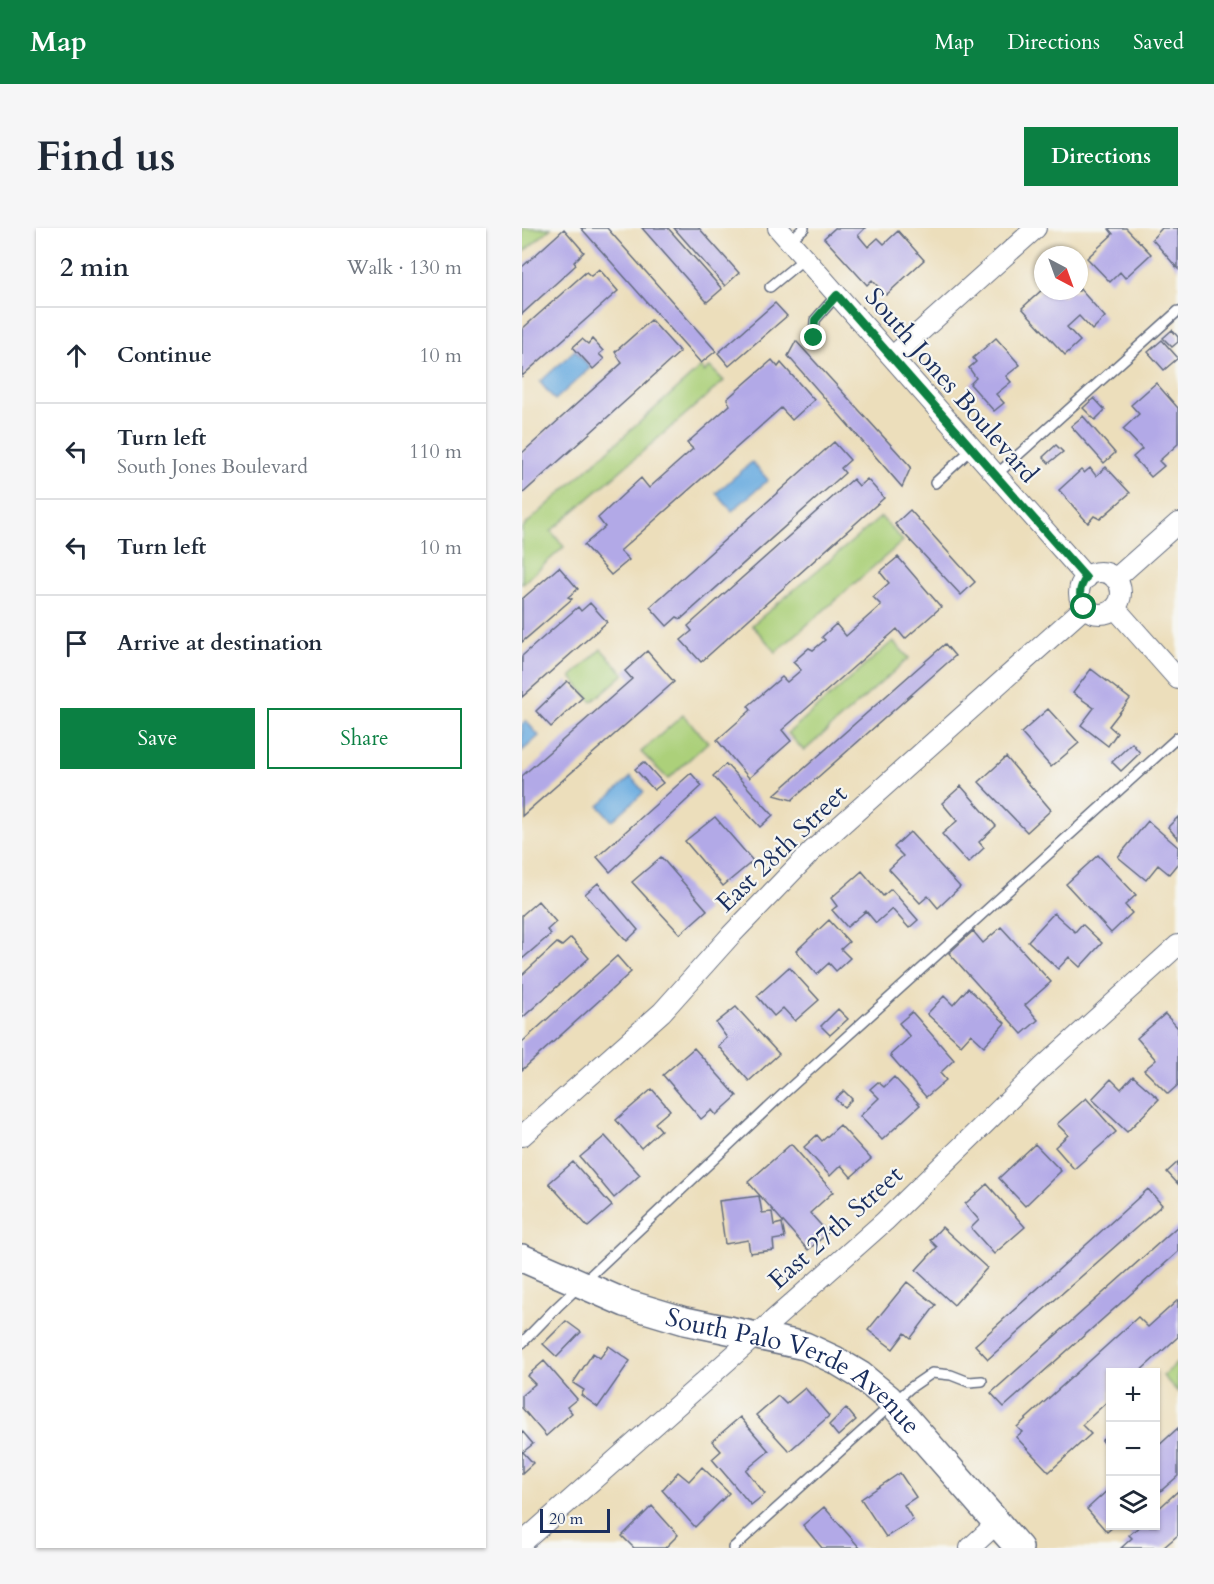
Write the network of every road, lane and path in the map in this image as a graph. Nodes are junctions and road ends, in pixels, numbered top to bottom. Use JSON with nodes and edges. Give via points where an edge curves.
{"nodes":[{"id":1,"x":1035,"y":228,"type":"edge"},
{"id":2,"x":790,"y":232,"type":"edge"},
{"id":3,"x":804,"y":258,"type":"junction"},
{"id":4,"x":770,"y":287,"type":"dead end"},
{"id":5,"x":837,"y":295,"type":"junction"},
{"id":6,"x":1178,"y":311,"type":"edge"},
{"id":7,"x":814,"y":338,"type":"dead end"},
{"id":8,"x":892,"y":357,"type":"junction"},
{"id":9,"x":972,"y":449,"type":"junction"},
{"id":10,"x":996,"y":475,"type":"junction"},
{"id":11,"x":935,"y":483,"type":"dead end"},
{"id":12,"x":1178,"y":523,"type":"edge"},
{"id":13,"x":1086,"y":578,"type":"junction"},
{"id":14,"x":1115,"y":579,"type":"junction"},
{"id":15,"x":1084,"y":607,"type":"junction"},
{"id":16,"x":1115,"y":608,"type":"junction"},
{"id":17,"x":1178,"y":679,"type":"edge"},
{"id":18,"x":1178,"y":737,"type":"edge"},
{"id":19,"x":1178,"y":945,"type":"edge"},
{"id":20,"x":522,"y":1136,"type":"edge"},
{"id":21,"x":522,"y":1258,"type":"edge"},
{"id":22,"x":580,"y":1285,"type":"junction"},
{"id":23,"x":754,"y":1337,"type":"junction"},
{"id":24,"x":522,"y":1343,"type":"edge"},
{"id":25,"x":982,"y":1381,"type":"dead end"},
{"id":26,"x":893,"y":1404,"type":"junction"},
{"id":27,"x":997,"y":1523,"type":"junction"},
{"id":28,"x":522,"y":1543,"type":"edge"},
{"id":29,"x":733,"y":1548,"type":"edge"},
{"id":30,"x":970,"y":1548,"type":"edge"},
{"id":31,"x":1019,"y":1548,"type":"edge"}],
"edges":[{"from":1,"to":8,"type":"street"},
{"from":2,"to":3,"type":"street","name":"South Jones Boulevard"},
{"from":3,"to":4,"type":"lane"},
{"from":3,"to":5,"type":"street","name":"South Jones Boulevard"},
{"from":5,"to":7,"type":"lane","via":[[815,320]]},
{"from":5,"to":8,"type":"street","name":"South Jones Boulevard"},
{"from":6,"to":10,"type":"lane"},
{"from":8,"to":9,"type":"street","name":"South Jones Boulevard"},
{"from":9,"to":10,"type":"street","name":"South Jones Boulevard"},
{"from":9,"to":11,"type":"lane"},
{"from":10,"to":13,"type":"street","name":"South Jones Boulevard"},
{"from":12,"to":14,"type":"street"},
{"from":13,"to":14,"type":"street","via":[[1104,573]]},
{"from":13,"to":15,"type":"street","via":[[1080,589]]},
{"from":14,"to":16,"type":"street","via":[[1121,591]]},
{"from":15,"to":16,"type":"street","via":[[1096,614]]},
{"from":15,"to":20,"type":"street","name":"East 28th Street","via":[[813,850],[662,1012]]},
{"from":16,"to":17,"type":"street"},
{"from":18,"to":22,"type":"lane","via":[[782,1095]]},
{"from":19,"to":23,"type":"street","name":"East 27th Street","via":[[1044,1066],[885,1221]]},
{"from":21,"to":22,"type":"street","name":"South Palo Verde Avenue"},
{"from":22,"to":23,"type":"street","name":"South Palo Verde Avenue","via":[[656,1313]]},
{"from":22,"to":24,"type":"lane"},
{"from":23,"to":26,"type":"street","name":"South Palo Verde Avenue","via":[[805,1346],[835,1360],[860,1375]]},
{"from":23,"to":28,"type":"street","name":"East 27th Street"},
{"from":25,"to":26,"type":"lane","via":[[969,1382],[932,1373]]},
{"from":26,"to":27,"type":"street","name":"South Palo Verde Avenue"},
{"from":26,"to":29,"type":"lane"},
{"from":27,"to":30,"type":"street"},
{"from":27,"to":31,"type":"street","name":"South Palo Verde Avenue"}]}
